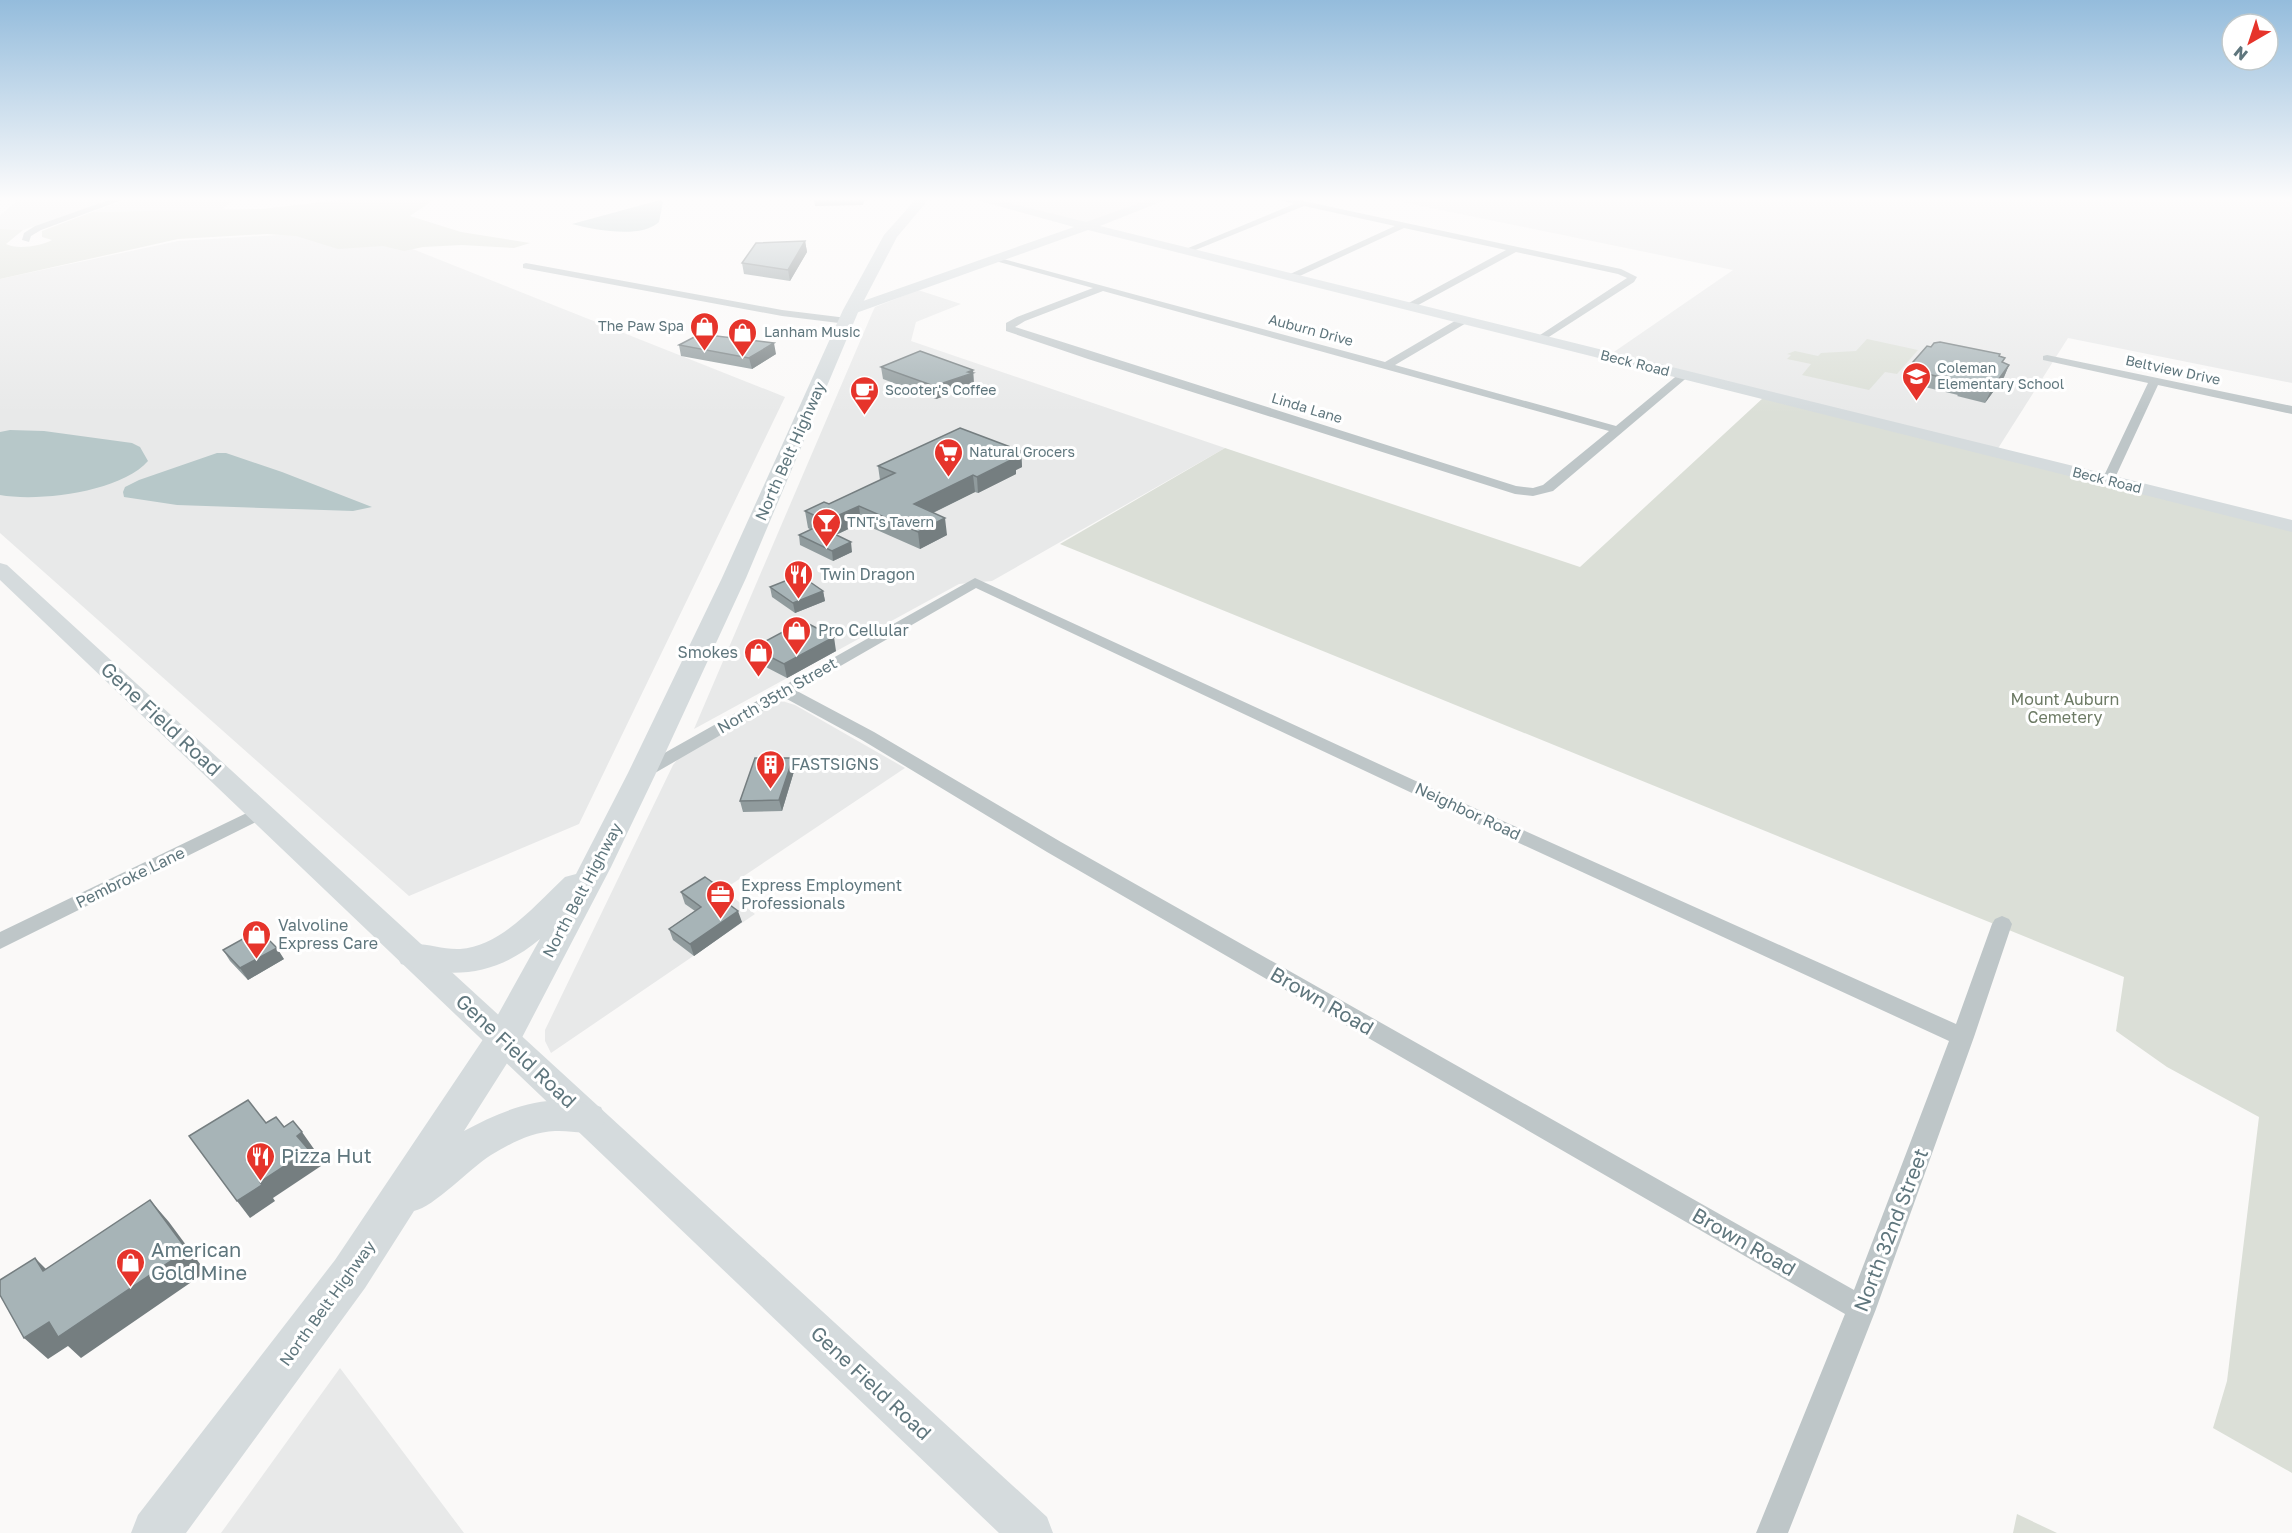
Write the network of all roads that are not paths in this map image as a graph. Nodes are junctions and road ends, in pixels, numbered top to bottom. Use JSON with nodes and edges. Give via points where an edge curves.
{"nodes":[{"id":1,"x":550,"y":271,"type":"edge"},
{"id":2,"x":873,"y":271,"type":"edge"},
{"id":3,"x":963,"y":271,"type":"edge"},
{"id":4,"x":1040,"y":271,"type":"edge"},
{"id":5,"x":1262,"y":271,"type":"edge"},
{"id":6,"x":1307,"y":271,"type":"edge"},
{"id":7,"x":1476,"y":271,"type":"edge"},
{"id":8,"x":1613,"y":271,"type":"edge"},
{"id":9,"x":1291,"y":278,"type":"junction"},
{"id":10,"x":1102,"y":288,"type":"junction"},
{"id":11,"x":1409,"y":307,"type":"junction"},
{"id":12,"x":849,"y":316,"type":"junction"},
{"id":13,"x":1464,"y":320,"type":"junction"},
{"id":14,"x":1541,"y":339,"type":"junction"},
{"id":15,"x":2047,"y":358,"type":"dead end"},
{"id":16,"x":1386,"y":366,"type":"junction"},
{"id":17,"x":1684,"y":375,"type":"junction"},
{"id":18,"x":2154,"y":381,"type":"junction"},
{"id":19,"x":2292,"y":411,"type":"edge"},
{"id":20,"x":1618,"y":430,"type":"junction"},
{"id":21,"x":2108,"y":480,"type":"junction"},
{"id":22,"x":2292,"y":526,"type":"edge"},
{"id":23,"x":0,"y":569,"type":"edge"},
{"id":24,"x":975,"y":582,"type":"joint"},
{"id":25,"x":784,"y":691,"type":"junction"},
{"id":26,"x":642,"y":773,"type":"junction"},
{"id":27,"x":261,"y":813,"type":"junction"},
{"id":28,"x":596,"y":867,"type":"junction"},
{"id":29,"x":2002,"y":924,"type":"dead end"},
{"id":30,"x":0,"y":941,"type":"edge"},
{"id":31,"x":413,"y":955,"type":"junction"},
{"id":32,"x":1963,"y":1037,"type":"junction"},
{"id":33,"x":503,"y":1039,"type":"junction"},
{"id":34,"x":587,"y":1118,"type":"junction"},
{"id":35,"x":378,"y":1231,"type":"junction"},
{"id":36,"x":1862,"y":1309,"type":"junction"},
{"id":37,"x":156,"y":1533,"type":"edge"},
{"id":38,"x":1031,"y":1533,"type":"edge"},
{"id":39,"x":1772,"y":1533,"type":"edge"}],
"edges":[{"from":1,"to":12,"type":"street","via":[[747,307]]},
{"from":2,"to":12,"type":"main road","name":"North Belt Highway"},
{"from":3,"to":12,"type":"street"},
{"from":4,"to":10,"type":"street","name":"Auburn Drive"},
{"from":5,"to":9,"type":"street","name":"Beck Road"},
{"from":6,"to":9,"type":"street"},
{"from":7,"to":11,"type":"street"},
{"from":8,"to":14,"type":"street","via":[[1629,274],[1631,280]]},
{"from":9,"to":11,"type":"street","name":"Beck Road"},
{"from":10,"to":16,"type":"street","name":"Auburn Drive"},
{"from":10,"to":20,"type":"street","name":"Linda Lane","via":[[1010,325],[1010,329],[1515,490],[1533,492],[1548,488]]},
{"from":11,"to":13,"type":"street","name":"Beck Road"},
{"from":12,"to":26,"type":"main road","name":"North Belt Highway","via":[[734,578]]},
{"from":13,"to":14,"type":"street","name":"Beck Road"},
{"from":13,"to":16,"type":"street"},
{"from":14,"to":17,"type":"street","name":"Beck Road"},
{"from":15,"to":18,"type":"street","name":"Beltview Drive"},
{"from":16,"to":20,"type":"street","name":"Auburn Drive"},
{"from":17,"to":20,"type":"street"},
{"from":17,"to":21,"type":"street","name":"Beck Road"},
{"from":18,"to":19,"type":"street","name":"Beltview Drive"},
{"from":18,"to":21,"type":"street"},
{"from":21,"to":22,"type":"street","name":"Beck Road"},
{"from":23,"to":27,"type":"street","name":"Gene Field Road"},
{"from":24,"to":25,"type":"street","name":"North 35th Street"},
{"from":24,"to":32,"type":"street","name":"Neighbor Road"},
{"from":25,"to":26,"type":"street","name":"North 35th Street"},
{"from":25,"to":36,"type":"street","name":"Brown Road"},
{"from":26,"to":28,"type":"main road","name":"North Belt Highway"},
{"from":27,"to":30,"type":"street","name":"Pembroke Lane"},
{"from":27,"to":31,"type":"street","name":"Gene Field Road"},
{"from":28,"to":31,"type":"main road","via":[[541,921],[492,952],[464,961]]},
{"from":28,"to":33,"type":"main road","name":"North Belt Highway"},
{"from":29,"to":32,"type":"street","name":"North 32nd Street"},
{"from":31,"to":33,"type":"street","name":"Gene Field Road"},
{"from":32,"to":36,"type":"street","name":"North 32nd Street"},
{"from":33,"to":34,"type":"street","name":"Gene Field Road"},
{"from":33,"to":35,"type":"main road","name":"North Belt Highway"},
{"from":34,"to":35,"type":"main road","via":[[556,1115],[500,1131],[438,1171]]},
{"from":34,"to":38,"type":"street","name":"Gene Field Road"},
{"from":35,"to":37,"type":"main road","name":"North Belt Highway"},
{"from":36,"to":39,"type":"street","name":"North 32nd Street"}]}
